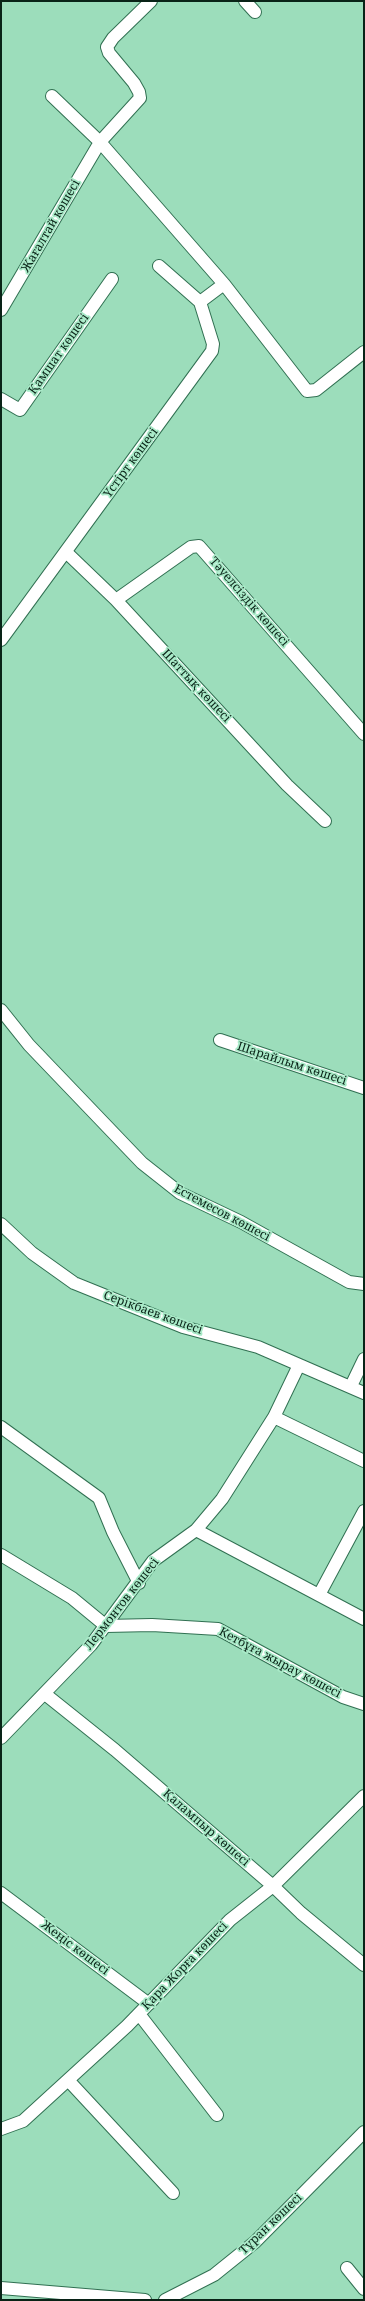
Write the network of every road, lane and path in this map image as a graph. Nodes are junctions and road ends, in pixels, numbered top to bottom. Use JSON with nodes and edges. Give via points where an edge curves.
{"nodes":[{"id":1,"x":151,"y":1,"type":"edge"},
{"id":2,"x":245,"y":1,"type":"edge"},
{"id":3,"x":255,"y":12,"type":"dead end"},
{"id":4,"x":52,"y":96,"type":"dead end"},
{"id":5,"x":100,"y":142,"type":"junction"},
{"id":6,"x":159,"y":266,"type":"dead end"},
{"id":7,"x":112,"y":279,"type":"dead end"},
{"id":8,"x":224,"y":284,"type":"junction"},
{"id":9,"x":200,"y":302,"type":"junction"},
{"id":10,"x":1,"y":310,"type":"edge"},
{"id":11,"x":364,"y":352,"type":"edge"},
{"id":12,"x":1,"y":399,"type":"edge"},
{"id":13,"x":66,"y":552,"type":"junction"},
{"id":14,"x":116,"y":600,"type":"junction"},
{"id":15,"x":1,"y":640,"type":"edge"},
{"id":16,"x":364,"y":734,"type":"edge"},
{"id":17,"x":325,"y":821,"type":"dead end"},
{"id":18,"x":1,"y":1010,"type":"edge"},
{"id":19,"x":220,"y":1040,"type":"dead end"},
{"id":20,"x":364,"y":1088,"type":"edge"},
{"id":21,"x":1,"y":1224,"type":"edge"},
{"id":22,"x":364,"y":1284,"type":"edge"},
{"id":23,"x":364,"y":1359,"type":"edge"},
{"id":24,"x":300,"y":1365,"type":"junction"},
{"id":25,"x":351,"y":1386,"type":"junction"},
{"id":26,"x":364,"y":1393,"type":"edge"},
{"id":27,"x":274,"y":1417,"type":"junction"},
{"id":28,"x":1,"y":1426,"type":"edge"},
{"id":29,"x":364,"y":1461,"type":"edge"},
{"id":30,"x":364,"y":1511,"type":"edge"},
{"id":31,"x":196,"y":1530,"type":"junction"},
{"id":32,"x":1,"y":1555,"type":"edge"},
{"id":33,"x":139,"y":1583,"type":"junction"},
{"id":34,"x":319,"y":1595,"type":"junction"},
{"id":35,"x":364,"y":1619,"type":"edge"},
{"id":36,"x":106,"y":1626,"type":"junction"},
{"id":37,"x":45,"y":1694,"type":"junction"},
{"id":38,"x":364,"y":1704,"type":"edge"},
{"id":39,"x":1,"y":1738,"type":"edge"},
{"id":40,"x":364,"y":1796,"type":"edge"},
{"id":41,"x":273,"y":1886,"type":"junction"},
{"id":42,"x":1,"y":1893,"type":"edge"},
{"id":43,"x":364,"y":1965,"type":"edge"},
{"id":44,"x":149,"y":2004,"type":"junction"},
{"id":45,"x":140,"y":2014,"type":"junction"},
{"id":46,"x":68,"y":2080,"type":"junction"},
{"id":47,"x":217,"y":2115,"type":"dead end"},
{"id":48,"x":1,"y":2129,"type":"edge"},
{"id":49,"x":364,"y":2132,"type":"edge"},
{"id":50,"x":173,"y":2193,"type":"dead end"},
{"id":51,"x":347,"y":2268,"type":"dead end"},
{"id":52,"x":1,"y":2288,"type":"edge"},
{"id":53,"x":364,"y":2289,"type":"edge"},
{"id":54,"x":145,"y":2300,"type":"edge"},
{"id":55,"x":165,"y":2300,"type":"edge"}],
"edges":[{"from":1,"to":5,"type":"street","name":"Жағалтай көшесі","via":[[107,47],[134,83],[140,98]]},
{"from":2,"to":3,"type":"street"},
{"from":4,"to":5,"type":"street"},
{"from":5,"to":8,"type":"street"},
{"from":5,"to":10,"type":"street","name":"Жағалтай көшесі"},
{"from":6,"to":9,"type":"street"},
{"from":7,"to":12,"type":"street","name":"Қамшат көшесі","via":[[20,410]]},
{"from":8,"to":9,"type":"street"},
{"from":8,"to":11,"type":"street","via":[[307,391],[316,390]]},
{"from":9,"to":13,"type":"street","name":"Үстірт көшесі","via":[[213,344],[212,351]]},
{"from":13,"to":14,"type":"street","name":"Шаттық көшесі"},
{"from":13,"to":15,"type":"street","name":"Үстірт көшесі"},
{"from":14,"to":16,"type":"street","name":"Тәуелсіздік көшесі","via":[[191,547],[199,546]]},
{"from":14,"to":17,"type":"street","name":"Шаттық көшесі","via":[[287,785]]},
{"from":18,"to":22,"type":"street","name":"Естемесов көшесі","via":[[29,1045],[142,1163],[180,1193],[241,1222],[349,1282]]},
{"from":19,"to":20,"type":"street","name":"Шарайлым көшесі"},
{"from":21,"to":24,"type":"street","name":"Серікбаев көшесі","via":[[32,1253],[74,1283],[184,1327],[258,1347]]},
{"from":23,"to":25,"type":"street"},
{"from":24,"to":25,"type":"street","name":"Серікбаев көшесі"},
{"from":24,"to":27,"type":"street","name":"Лермонтов көшесі"},
{"from":25,"to":26,"type":"street","name":"Серікбаев көшесі"},
{"from":27,"to":29,"type":"street"},
{"from":27,"to":31,"type":"street","name":"Лермонтов көшесі","via":[[222,1499]]},
{"from":28,"to":33,"type":"street","via":[[99,1498]]},
{"from":30,"to":34,"type":"street"},
{"from":31,"to":33,"type":"street","name":"Лермонтов көшесі","via":[[153,1561]]},
{"from":31,"to":34,"type":"street"},
{"from":32,"to":36,"type":"street","via":[[72,1598]]},
{"from":33,"to":36,"type":"street","name":"Лермонтов көшесі"},
{"from":34,"to":35,"type":"street"},
{"from":36,"to":37,"type":"street","name":"Лермонтов көшесі"},
{"from":36,"to":38,"type":"street","name":"Кетбұға жырау көшесі","via":[[152,1625],[218,1629],[343,1697]]},
{"from":37,"to":39,"type":"street","name":"Лермонтов көшесі"},
{"from":37,"to":41,"type":"street","name":"Қалампыр көшесі","via":[[115,1750]]},
{"from":40,"to":41,"type":"street","name":"Қара Жорға көшесі"},
{"from":41,"to":43,"type":"street","name":"Қалампыр көшесі","via":[[301,1913]]},
{"from":41,"to":44,"type":"street","name":"Қара Жорға көшесі","via":[[230,1920]]},
{"from":42,"to":44,"type":"street","name":"Жеңіс көшесі"},
{"from":44,"to":45,"type":"street","name":"Қара Жорға көшесі"},
{"from":45,"to":46,"type":"street","name":"Қара Жорға көшесі"},
{"from":45,"to":47,"type":"street"},
{"from":46,"to":48,"type":"street","name":"Қара Жорға көшесі","via":[[23,2120]]},
{"from":46,"to":50,"type":"street"},
{"from":49,"to":55,"type":"street","name":"Тұран көшесі","via":[[255,2242],[214,2275]]},
{"from":51,"to":53,"type":"street"},
{"from":52,"to":54,"type":"street"}]}
